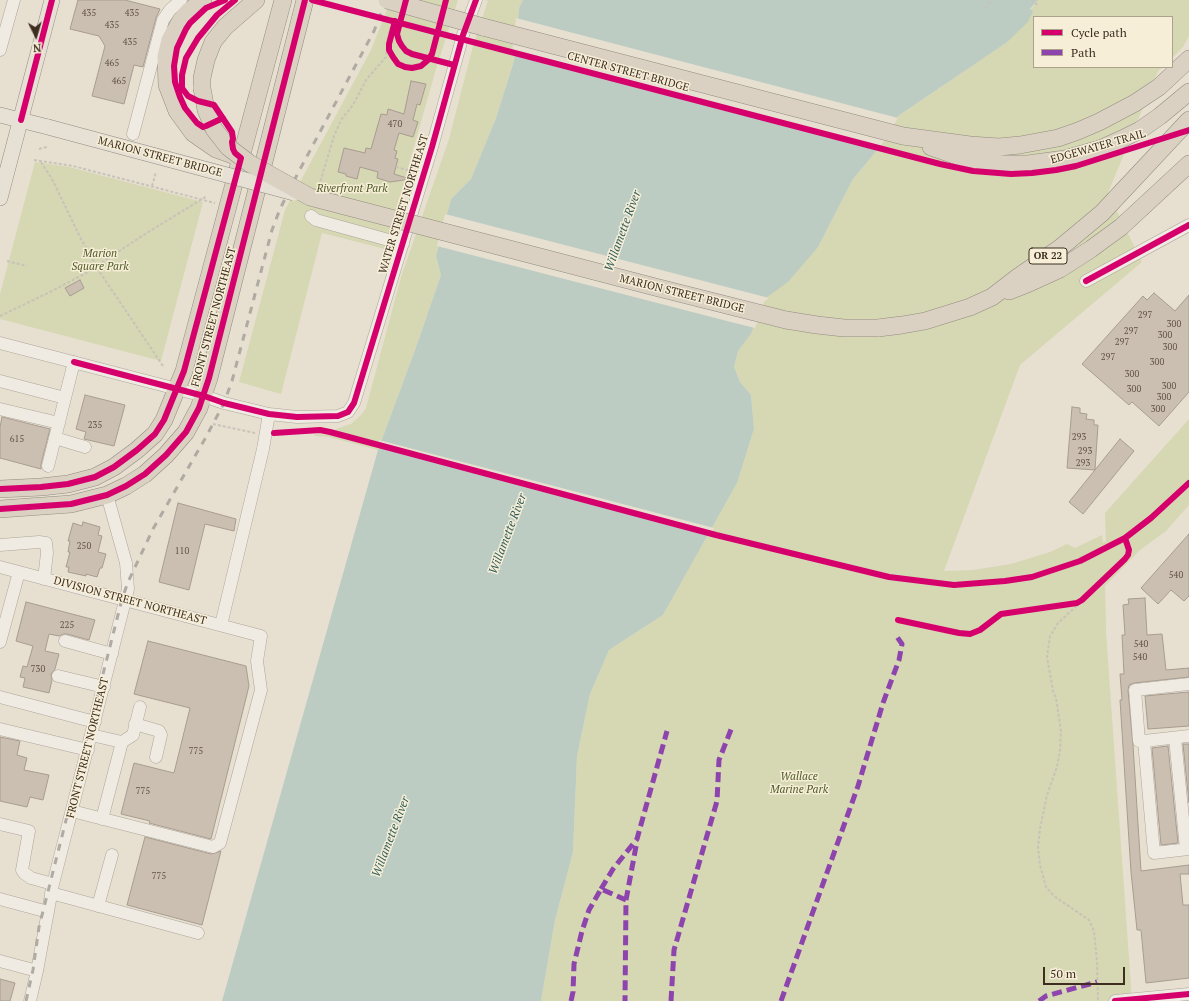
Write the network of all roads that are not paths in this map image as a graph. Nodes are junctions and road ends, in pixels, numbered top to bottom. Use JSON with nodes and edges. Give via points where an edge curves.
{"nodes":[{"id":1,"x":14,"y":0,"type":"edge"},
{"id":2,"x":52,"y":0,"type":"edge"},
{"id":3,"x":256,"y":0,"type":"edge"},
{"id":4,"x":283,"y":0,"type":"edge"},
{"id":5,"x":305,"y":0,"type":"edge"},
{"id":6,"x":434,"y":0,"type":"edge"},
{"id":7,"x":476,"y":0,"type":"edge"},
{"id":8,"x":192,"y":2,"type":"edge"},
{"id":9,"x":391,"y":7,"type":"edge"},
{"id":10,"x":483,"y":27,"type":"junction"},
{"id":11,"x":0,"y":50,"type":"edge"},
{"id":12,"x":1189,"y":59,"type":"edge"},
{"id":13,"x":1189,"y":92,"type":"edge"},
{"id":14,"x":0,"y":115,"type":"edge"},
{"id":15,"x":21,"y":120,"type":"junction"},
{"id":16,"x":1189,"y":120,"type":"edge"},
{"id":17,"x":133,"y":134,"type":"dead end"},
{"id":18,"x":903,"y":136,"type":"junction"},
{"id":19,"x":241,"y":158,"type":"junction"},
{"id":20,"x":1189,"y":164,"type":"edge"},
{"id":21,"x":314,"y":193,"type":"junction"},
{"id":22,"x":0,"y":198,"type":"edge"},
{"id":23,"x":311,"y":216,"type":"dead end"},
{"id":24,"x":1189,"y":225,"type":"edge"},
{"id":25,"x":403,"y":244,"type":"junction"},
{"id":26,"x":1086,"y":281,"type":"dead end"},
{"id":27,"x":992,"y":297,"type":"junction"},
{"id":28,"x":0,"y":343,"type":"edge"},
{"id":29,"x":74,"y":362,"type":"junction"},
{"id":30,"x":0,"y":381,"type":"edge"},
{"id":31,"x":177,"y":389,"type":"junction"},
{"id":32,"x":204,"y":396,"type":"junction"},
{"id":33,"x":65,"y":398,"type":"junction"},
{"id":34,"x":0,"y":409,"type":"edge"},
{"id":35,"x":269,"y":414,"type":"junction"},
{"id":36,"x":59,"y":424,"type":"junction"},
{"id":37,"x":55,"y":438,"type":"junction"},
{"id":38,"x":85,"y":447,"type":"dead end"},
{"id":39,"x":121,"y":462,"type":"junction"},
{"id":40,"x":48,"y":466,"type":"dead end"},
{"id":41,"x":0,"y":488,"type":"edge"},
{"id":42,"x":108,"y":495,"type":"junction"},
{"id":43,"x":0,"y":510,"type":"edge"},
{"id":44,"x":0,"y":545,"type":"edge"},
{"id":45,"x":0,"y":567,"type":"edge"},
{"id":46,"x":18,"y":572,"type":"junction"},
{"id":47,"x":44,"y":579,"type":"junction"},
{"id":48,"x":126,"y":600,"type":"junction"},
{"id":49,"x":221,"y":625,"type":"junction"},
{"id":50,"x":65,"y":641,"type":"dead end"},
{"id":51,"x":0,"y":642,"type":"edge"},
{"id":52,"x":112,"y":654,"type":"junction"},
{"id":53,"x":58,"y":676,"type":"dead end"},
{"id":54,"x":1189,"y":684,"type":"edge"},
{"id":55,"x":104,"y":687,"type":"junction"},
{"id":56,"x":0,"y":697,"type":"edge"},
{"id":57,"x":140,"y":707,"type":"dead end"},
{"id":58,"x":95,"y":722,"type":"junction"},
{"id":59,"x":135,"y":724,"type":"junction"},
{"id":60,"x":0,"y":729,"type":"edge"},
{"id":61,"x":91,"y":735,"type":"junction"},
{"id":62,"x":1189,"y":736,"type":"edge"},
{"id":63,"x":1175,"y":738,"type":"junction"},
{"id":64,"x":1144,"y":741,"type":"junction"},
{"id":65,"x":122,"y":742,"type":"junction"},
{"id":66,"x":88,"y":750,"type":"junction"},
{"id":67,"x":156,"y":758,"type":"dead end"},
{"id":68,"x":72,"y":811,"type":"junction"},
{"id":69,"x":102,"y":819,"type":"junction"},
{"id":70,"x":0,"y":824,"type":"edge"},
{"id":71,"x":1187,"y":849,"type":"edge"},
{"id":72,"x":112,"y":855,"type":"dead end"},
{"id":73,"x":52,"y":889,"type":"junction"},
{"id":74,"x":0,"y":899,"type":"edge"},
{"id":75,"x":98,"y":906,"type":"junction"},
{"id":76,"x":48,"y":912,"type":"junction"},
{"id":77,"x":198,"y":933,"type":"dead end"},
{"id":78,"x":0,"y":961,"type":"edge"},
{"id":79,"x":37,"y":971,"type":"junction"},
{"id":80,"x":1189,"y":994,"type":"edge"},
{"id":81,"x":30,"y":1001,"type":"edge"},
{"id":82,"x":1115,"y":1001,"type":"edge"}],
"edges":[{"from":1,"to":11,"type":"street"},
{"from":2,"to":15,"type":"main road"},
{"from":3,"to":21,"type":"highway","number":"OR 22","bridge":true,"via":[[225,27],[213,42],[204,64],[202,88],[206,110],[220,137],[238,155],[254,166]]},
{"from":4,"to":19,"type":"highway","name":"FRONT STREET NORTHEAST"},
{"from":5,"to":32,"type":"highway","name":"FRONT STREET NORTHEAST"},
{"from":6,"to":10,"type":"highway","bridge":true},
{"from":7,"to":25,"type":"street","name":"WATER STREET NORTHEAST","via":[[463,35]]},
{"from":8,"to":17,"type":"street","via":[[170,10],[163,20]]},
{"from":8,"to":19,"type":"highway","via":[[168,48],[166,66],[170,94],[182,118],[197,136],[216,149]]},
{"from":9,"to":10,"type":"highway","name":"CENTER STREET BRIDGE","bridge":true},
{"from":10,"to":18,"type":"highway","name":"CENTER STREET BRIDGE"},
{"from":12,"to":18,"type":"highway","name":"CENTER STREET BRIDGE","via":[[1159,87],[1135,103],[1099,122],[1058,138],[1000,147]]},
{"from":13,"to":18,"type":"highway","name":"CENTER STREET BRIDGE","via":[[1134,133],[1100,149],[1065,159],[1021,164],[969,160]]},
{"from":14,"to":15,"type":"main road","name":"MARION STREET BRIDGE"},
{"from":15,"to":21,"type":"main road","name":"MARION STREET BRIDGE","bridge":true},
{"from":15,"to":22,"type":"main road"},
{"from":16,"to":27,"type":"highway","name":"MARION STREET BRIDGE","number":"OR 22","via":[[1102,213],[1060,248]]},
{"from":19,"to":31,"type":"highway","name":"FRONT STREET NORTHEAST"},
{"from":20,"to":27,"type":"highway","via":[[1121,227],[1091,249],[1060,268]]},
{"from":21,"to":27,"type":"highway","name":"MARION STREET BRIDGE","number":"OR 22","bridge":true,"via":[[655,287],[786,320],[818,325],[862,329],[902,325],[948,315]]},
{"from":23,"to":25,"type":"street","via":[[316,220]]},
{"from":24,"to":26,"type":"street"},
{"from":25,"to":35,"type":"street","name":"WATER STREET NORTHEAST","via":[[354,403],[348,412],[338,416],[297,417]]},
{"from":28,"to":29,"type":"street"},
{"from":29,"to":31,"type":"street"},
{"from":29,"to":33,"type":"street"},
{"from":30,"to":33,"type":"street"},
{"from":31,"to":32,"type":"street"},
{"from":31,"to":39,"type":"highway","name":"FRONT STREET NORTHEAST","via":[[155,434]]},
{"from":32,"to":35,"type":"street"},
{"from":32,"to":42,"type":"highway","name":"FRONT STREET NORTHEAST","via":[[186,432],[166,455],[145,474]]},
{"from":33,"to":36,"type":"street"},
{"from":34,"to":36,"type":"street"},
{"from":35,"to":49,"type":"street"},
{"from":36,"to":37,"type":"street"},
{"from":37,"to":38,"type":"street"},
{"from":37,"to":40,"type":"street"},
{"from":39,"to":41,"type":"highway","name":"FRONT STREET NORTHEAST","via":[[106,472],[84,481],[41,487]]},
{"from":39,"to":42,"type":"highway"},
{"from":42,"to":43,"type":"highway","name":"FRONT STREET NORTHEAST","via":[[71,504]]},
{"from":42,"to":48,"type":"street","name":"FRONT STREET NORTHEAST","via":[[126,563]]},
{"from":44,"to":47,"type":"street","via":[[46,543]]},
{"from":45,"to":46,"type":"street","name":"DIVISION STREET NORTHEAST"},
{"from":46,"to":47,"type":"street","name":"DIVISION STREET NORTHEAST"},
{"from":46,"to":51,"type":"street"},
{"from":47,"to":48,"type":"street","name":"DIVISION STREET NORTHEAST"},
{"from":48,"to":49,"type":"street","name":"DIVISION STREET NORTHEAST"},
{"from":48,"to":52,"type":"street","name":"FRONT STREET NORTHEAST"},
{"from":49,"to":69,"type":"street","name":"DIVISION STREET NORTHEAST","via":[[261,636],[256,661],[261,690],[220,843],[213,847]]},
{"from":50,"to":52,"type":"street"},
{"from":52,"to":55,"type":"street","name":"FRONT STREET NORTHEAST"},
{"from":53,"to":55,"type":"street"},
{"from":54,"to":64,"type":"street","via":[[1135,690],[1139,741]]},
{"from":55,"to":58,"type":"street","name":"FRONT STREET NORTHEAST"},
{"from":56,"to":58,"type":"street"},
{"from":57,"to":59,"type":"street"},
{"from":58,"to":61,"type":"street","name":"FRONT STREET NORTHEAST"},
{"from":59,"to":65,"type":"street","via":[[133,735]]},
{"from":59,"to":67,"type":"street","via":[[159,731],[161,735]]},
{"from":60,"to":66,"type":"street"},
{"from":61,"to":65,"type":"street"},
{"from":61,"to":66,"type":"street","name":"FRONT STREET NORTHEAST"},
{"from":62,"to":63,"type":"street"},
{"from":63,"to":64,"type":"street"},
{"from":63,"to":71,"type":"street"},
{"from":64,"to":71,"type":"street","via":[[1154,853]]},
{"from":65,"to":69,"type":"street"},
{"from":66,"to":68,"type":"street","name":"FRONT STREET NORTHEAST"},
{"from":68,"to":69,"type":"street"},
{"from":68,"to":73,"type":"street","name":"FRONT STREET NORTHEAST"},
{"from":70,"to":73,"type":"street","via":[[29,831],[22,870],[24,874]]},
{"from":72,"to":75,"type":"street"},
{"from":73,"to":75,"type":"street"},
{"from":73,"to":76,"type":"street","name":"FRONT STREET NORTHEAST"},
{"from":74,"to":76,"type":"street"},
{"from":75,"to":77,"type":"street"},
{"from":76,"to":79,"type":"street","name":"FRONT STREET NORTHEAST"},
{"from":78,"to":79,"type":"street"},
{"from":79,"to":81,"type":"street","name":"FRONT STREET NORTHEAST"},
{"from":80,"to":82,"type":"street"}]}
